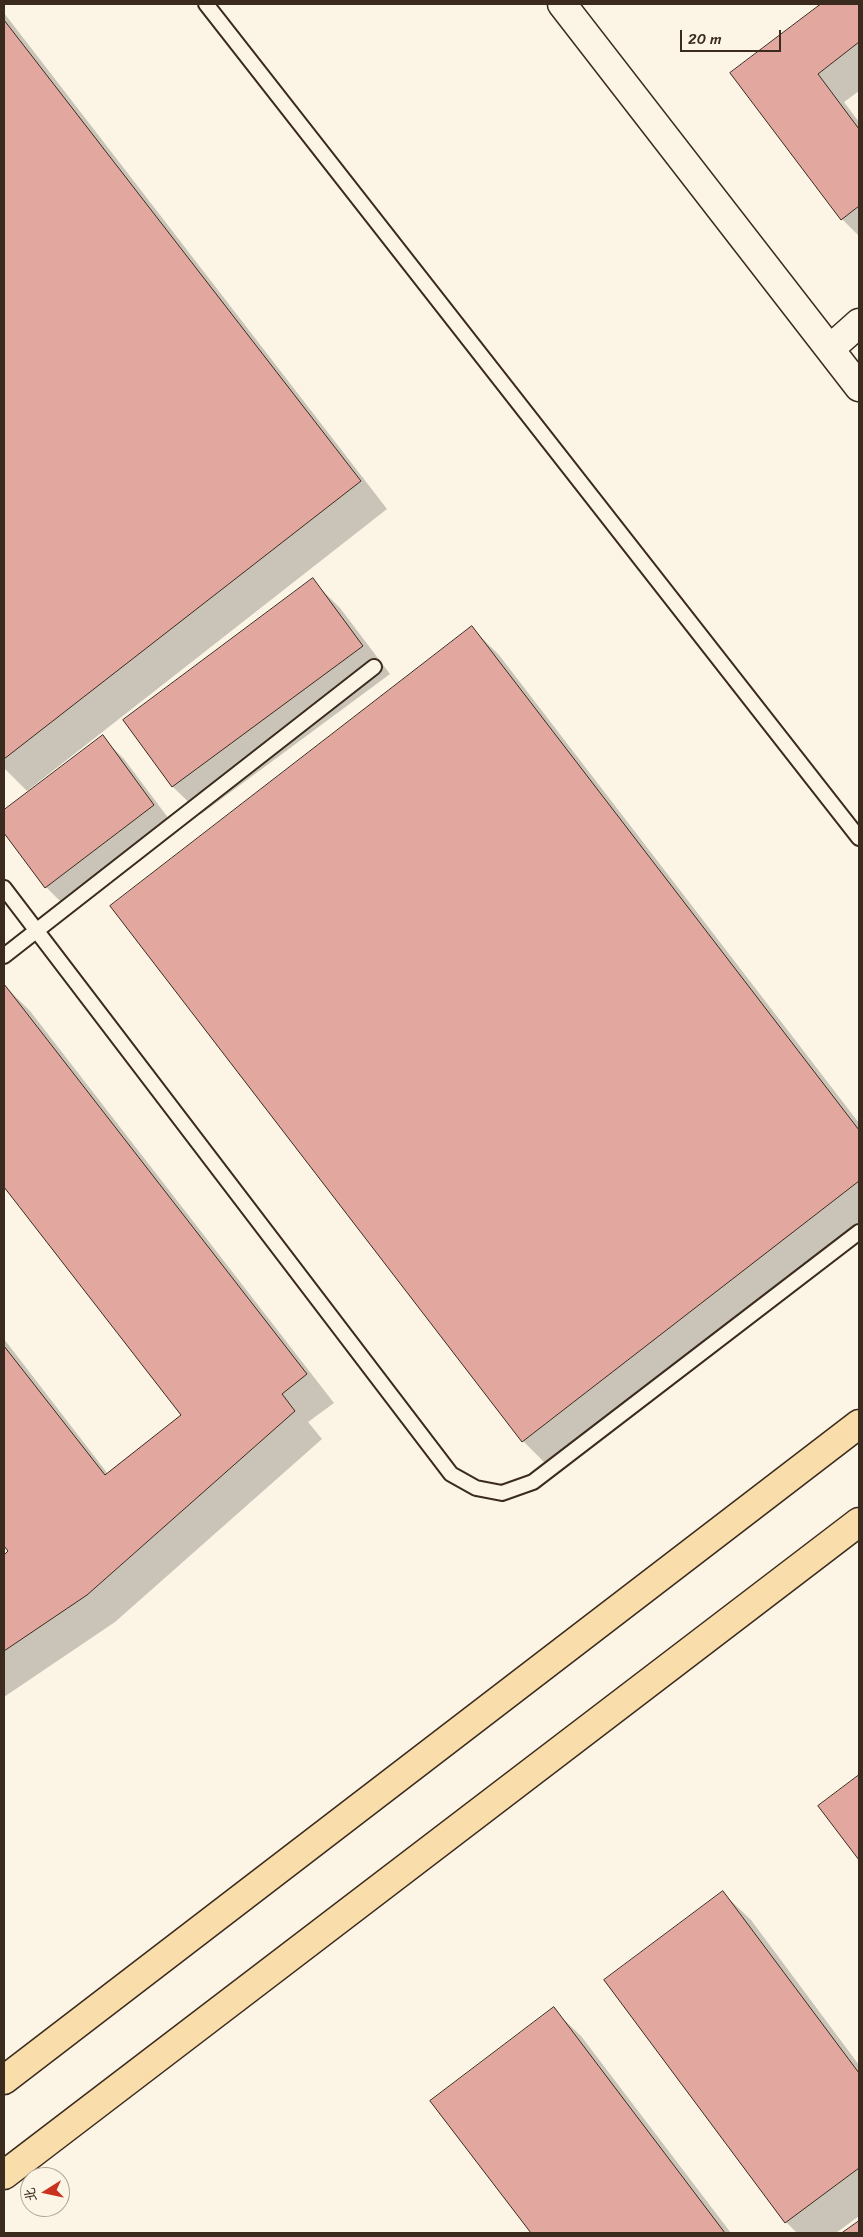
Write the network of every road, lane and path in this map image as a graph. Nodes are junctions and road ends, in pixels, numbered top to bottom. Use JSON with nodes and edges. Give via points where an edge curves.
{"nodes":[{"id":1,"x":206,"y":4,"type":"edge"},
{"id":2,"x":562,"y":4,"type":"edge"},
{"id":3,"x":859,"y":323,"type":"edge"},
{"id":4,"x":830,"y":348,"type":"junction"},
{"id":5,"x":859,"y":387,"type":"edge"},
{"id":6,"x":374,"y":668,"type":"dead end"},
{"id":7,"x":859,"y":838,"type":"edge"},
{"id":8,"x":4,"y":888,"type":"edge"},
{"id":9,"x":36,"y":930,"type":"junction"},
{"id":10,"x":4,"y":956,"type":"edge"},
{"id":11,"x":859,"y":1232,"type":"edge"},
{"id":12,"x":859,"y":1424,"type":"edge"},
{"id":13,"x":859,"y":1522,"type":"edge"},
{"id":14,"x":4,"y":2080,"type":"edge"},
{"id":15,"x":4,"y":2175,"type":"edge"}],
"edges":[{"from":1,"to":7,"type":"lane"},
{"from":2,"to":4,"type":"street"},
{"from":3,"to":4,"type":"street"},
{"from":4,"to":5,"type":"street"},
{"from":6,"to":9,"type":"lane"},
{"from":8,"to":9,"type":"lane"},
{"from":9,"to":10,"type":"lane"},
{"from":9,"to":11,"type":"lane","via":[[451,1474],[476,1488],[502,1493],[533,1482]]},
{"from":12,"to":14,"type":"main road"},
{"from":13,"to":15,"type":"main road"}]}
